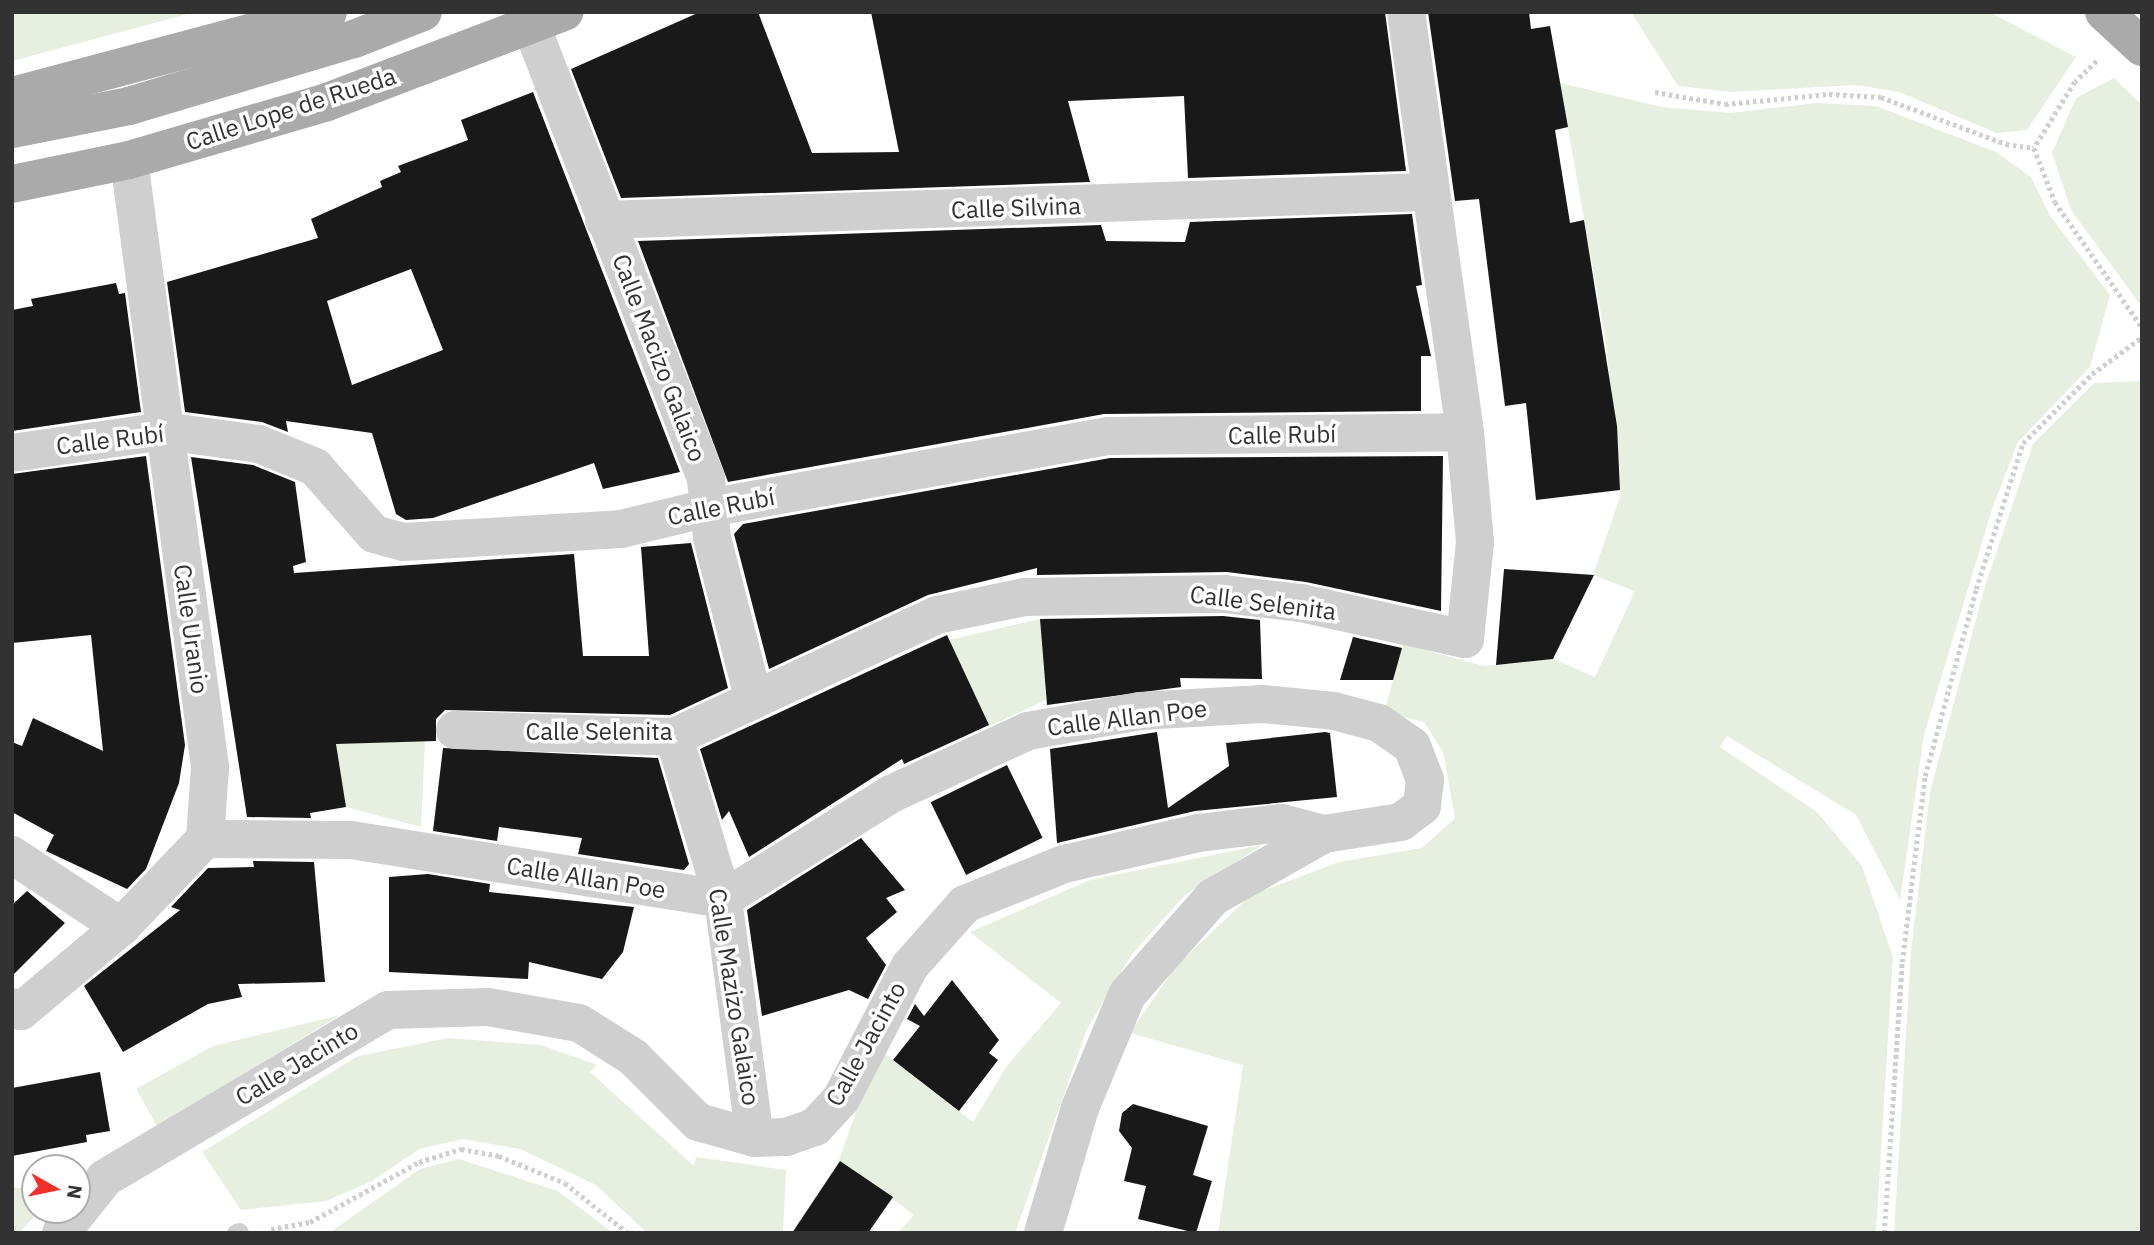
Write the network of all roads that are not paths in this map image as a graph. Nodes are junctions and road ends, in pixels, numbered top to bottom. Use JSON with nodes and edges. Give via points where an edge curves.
{"nodes":[{"id":1,"x":423,"y":12,"type":"edge"},
{"id":2,"x":1406,"y":12,"type":"edge"},
{"id":3,"x":320,"y":15,"type":"edge"},
{"id":4,"x":548,"y":19,"type":"edge"},
{"id":5,"x":354,"y":39,"type":"junction"},
{"id":6,"x":438,"y":61,"type":"junction"},
{"id":7,"x":12,"y":96,"type":"edge"},
{"id":8,"x":12,"y":129,"type":"edge"},
{"id":9,"x":130,"y":160,"type":"junction"},
{"id":10,"x":12,"y":184,"type":"edge"},
{"id":11,"x":1427,"y":192,"type":"junction"},
{"id":12,"x":604,"y":220,"type":"junction"},
{"id":13,"x":164,"y":431,"type":"junction"},
{"id":14,"x":1465,"y":432,"type":"junction"},
{"id":15,"x":12,"y":453,"type":"edge"},
{"id":16,"x":708,"y":508,"type":"junction"},
{"id":17,"x":754,"y":700,"type":"junction"},
{"id":18,"x":455,"y":730,"type":"dead end"},
{"id":19,"x":674,"y":737,"type":"junction"},
{"id":20,"x":1324,"y":834,"type":"junction"},
{"id":21,"x":205,"y":839,"type":"junction"},
{"id":22,"x":12,"y":855,"type":"edge"},
{"id":23,"x":723,"y":899,"type":"junction"},
{"id":24,"x":121,"y":927,"type":"junction"},
{"id":25,"x":12,"y":1007,"type":"edge"},
{"id":26,"x":755,"y":1138,"type":"junction"},
{"id":27,"x":61,"y":1233,"type":"edge"},
{"id":28,"x":1043,"y":1233,"type":"edge"}],
"edges":[{"from":1,"to":5,"type":"main road","name":"Calle Lope de Rueda"},
{"from":2,"to":11,"type":"street","name":"Calle Selenita"},
{"from":3,"to":5,"type":"main road"},
{"from":3,"to":7,"type":"main road"},
{"from":4,"to":6,"type":"main road","name":"Calle Lope de Rueda"},
{"from":4,"to":12,"type":"street","name":"Calle Macizo Galaico"},
{"from":5,"to":6,"type":"main road"},
{"from":5,"to":8,"type":"main road","name":"Calle Lope de Rueda","via":[[129,106]]},
{"from":6,"to":9,"type":"main road","name":"Calle Lope de Rueda","via":[[327,102]]},
{"from":9,"to":10,"type":"main road","name":"Calle Lope de Rueda"},
{"from":9,"to":13,"type":"street","name":"Calle Uranio"},
{"from":11,"to":12,"type":"street","name":"Calle Silvina"},
{"from":11,"to":14,"type":"street","name":"Calle Selenita"},
{"from":12,"to":16,"type":"street","name":"Calle Macizo Galaico","via":[[706,478]]},
{"from":13,"to":15,"type":"street","name":"Calle Rubí"},
{"from":13,"to":16,"type":"street","name":"Calle Rubí","via":[[260,444],[315,467],[374,534],[404,542],[621,529]]},
{"from":13,"to":21,"type":"street","name":"Calle Uranio","via":[[210,767]]},
{"from":14,"to":16,"type":"street","name":"Calle Rubí","via":[[1108,436]]},
{"from":14,"to":17,"type":"street","name":"Calle Selenita","via":[[1475,542],[1465,639],[1301,603],[1224,594],[1025,597],[937,615]]},
{"from":16,"to":17,"type":"street","name":"Calle Macizo Galaico"},
{"from":17,"to":19,"type":"street","name":"Calle Selenita"},
{"from":18,"to":19,"type":"street","name":"Calle Selenita"},
{"from":19,"to":23,"type":"street","name":"Calle Mazizo Galaico"},
{"from":20,"to":23,"type":"street","name":"Calle Allan Poe","via":[[1401,822],[1422,806],[1425,780],[1412,747],[1379,723],[1334,711],[1263,704],[1140,712],[1015,737],[891,794]]},
{"from":20,"to":26,"type":"street","name":"Calle Jacinto","via":[[1281,823],[1198,833],[1064,864],[965,904],[910,966],[841,1099],[815,1127],[786,1137]]},
{"from":20,"to":28,"type":"street","name":"Calle Allan Poe","via":[[1213,897],[1127,995],[1080,1108]]},
{"from":21,"to":23,"type":"street","name":"Calle Allan Poe","via":[[351,840]]},
{"from":21,"to":24,"type":"street"},
{"from":22,"to":24,"type":"street"},
{"from":23,"to":26,"type":"street","name":"Calle Mazizo Galaico"},
{"from":24,"to":25,"type":"street","via":[[21,1011]]},
{"from":26,"to":27,"type":"street","name":"Calle Jacinto","via":[[698,1122],[633,1057],[579,1023],[488,1007],[388,1010],[105,1178]]}]}
